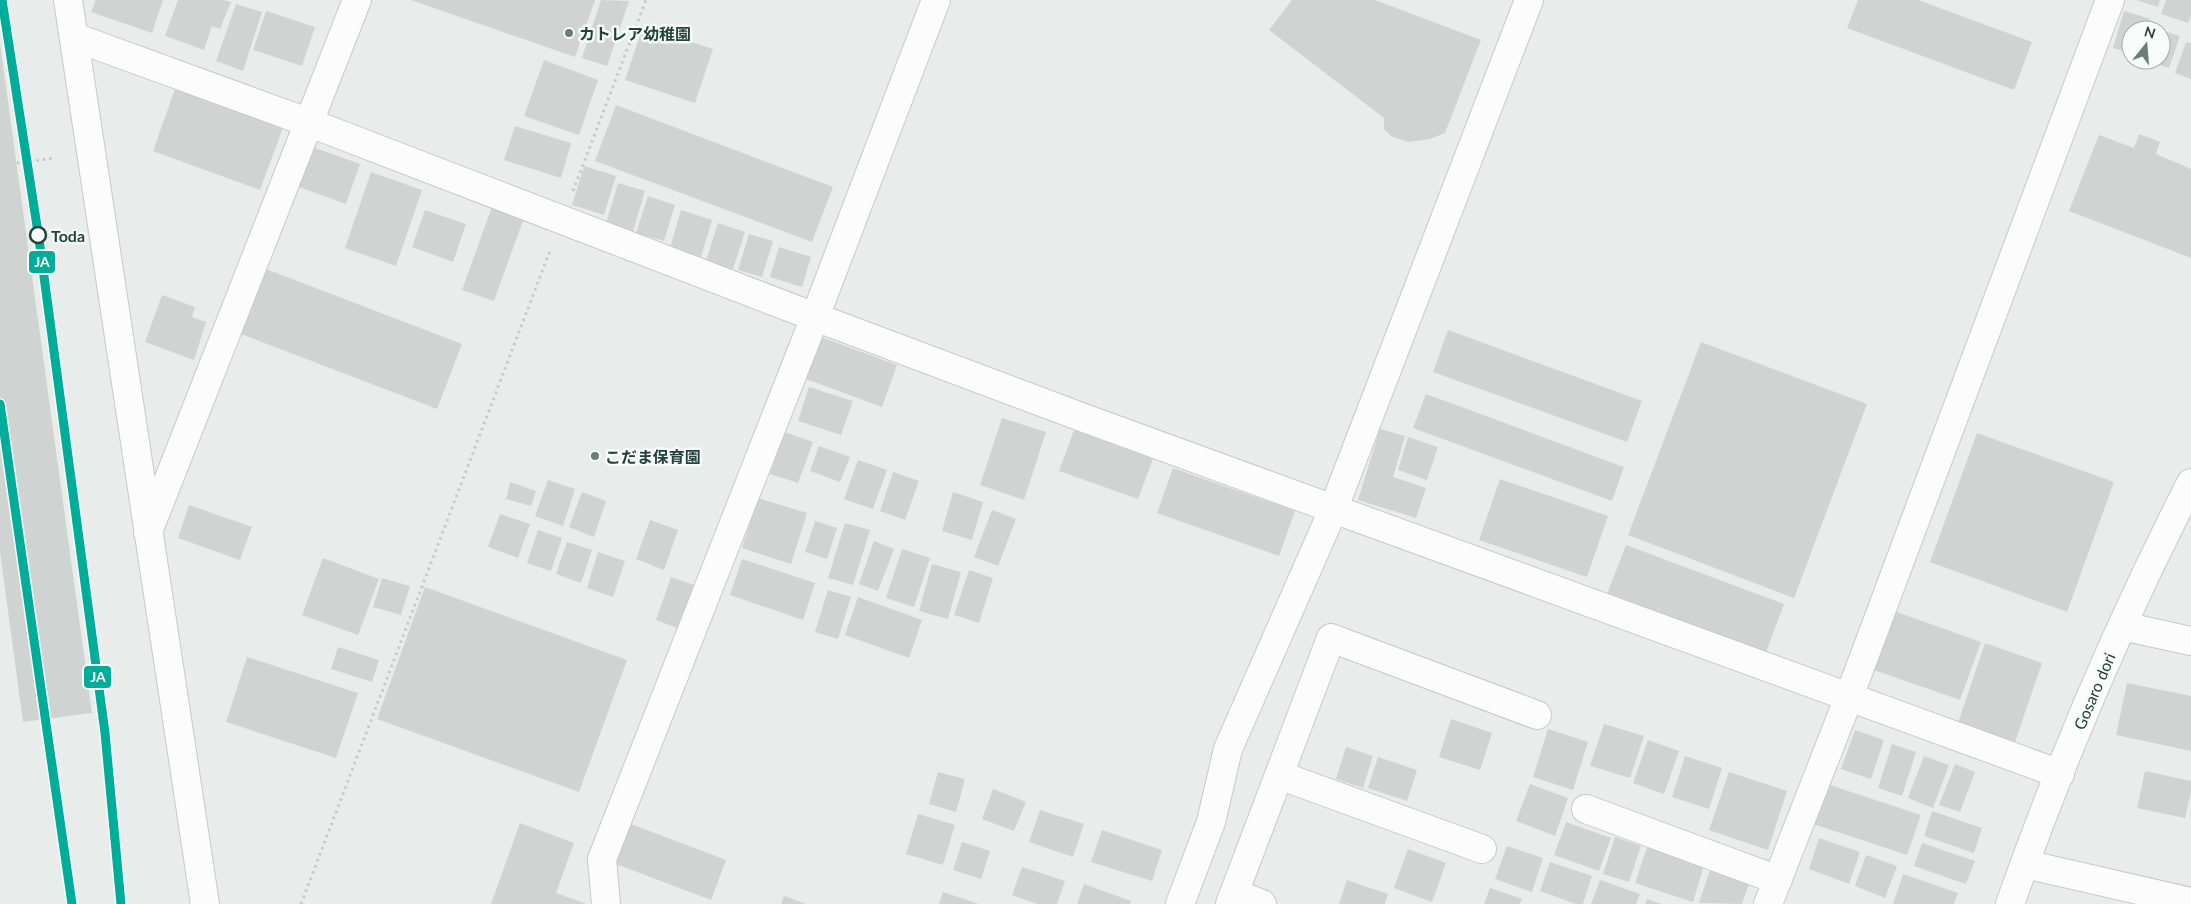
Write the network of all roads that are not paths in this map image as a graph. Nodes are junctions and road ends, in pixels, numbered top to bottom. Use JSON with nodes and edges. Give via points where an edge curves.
{"nodes":[{"id":1,"x":68,"y":0,"type":"edge"},
{"id":2,"x":357,"y":0,"type":"edge"},
{"id":3,"x":936,"y":0,"type":"edge"},
{"id":4,"x":1529,"y":0,"type":"edge"},
{"id":5,"x":2110,"y":0,"type":"edge"},
{"id":6,"x":74,"y":37,"type":"junction"},
{"id":7,"x":310,"y":123,"type":"junction"},
{"id":8,"x":815,"y":317,"type":"junction"},
{"id":9,"x":2191,"y":483,"type":"edge"},
{"id":10,"x":1333,"y":510,"type":"junction"},
{"id":11,"x":148,"y":532,"type":"junction"},
{"id":12,"x":2122,"y":626,"type":"junction"},
{"id":13,"x":2191,"y":641,"type":"edge"},
{"id":14,"x":1848,"y":697,"type":"junction"},
{"id":15,"x":1537,"y":715,"type":"dead end"},
{"id":16,"x":2060,"y":774,"type":"junction"},
{"id":17,"x":1279,"y":775,"type":"junction"},
{"id":18,"x":1586,"y":809,"type":"dead end"},
{"id":19,"x":1482,"y":849,"type":"dead end"},
{"id":20,"x":2024,"y":864,"type":"junction"},
{"id":21,"x":1773,"y":892,"type":"edge"},
{"id":22,"x":1232,"y":899,"type":"edge"},
{"id":23,"x":2191,"y":902,"type":"edge"},
{"id":24,"x":205,"y":904,"type":"edge"},
{"id":25,"x":606,"y":904,"type":"edge"},
{"id":26,"x":1180,"y":904,"type":"edge"},
{"id":27,"x":1262,"y":904,"type":"edge"},
{"id":28,"x":2010,"y":904,"type":"edge"}],
"edges":[{"from":1,"to":6,"type":"street"},
{"from":2,"to":7,"type":"street"},
{"from":3,"to":8,"type":"street"},
{"from":4,"to":10,"type":"street"},
{"from":5,"to":14,"type":"street"},
{"from":6,"to":7,"type":"street"},
{"from":6,"to":11,"type":"street"},
{"from":7,"to":8,"type":"street"},
{"from":7,"to":11,"type":"street"},
{"from":8,"to":10,"type":"street"},
{"from":8,"to":25,"type":"street","via":[[602,859]]},
{"from":9,"to":12,"type":"street","name":"Gosaro dori"},
{"from":10,"to":14,"type":"street"},
{"from":10,"to":26,"type":"street","via":[[1228,749],[1211,822]]},
{"from":11,"to":24,"type":"street"},
{"from":12,"to":13,"type":"street"},
{"from":12,"to":16,"type":"street","name":"Gosaro dori"},
{"from":14,"to":16,"type":"street"},
{"from":14,"to":21,"type":"street"},
{"from":15,"to":17,"type":"street","via":[[1331,638]]},
{"from":16,"to":20,"type":"street","name":"Gosaro dori"},
{"from":17,"to":19,"type":"street"},
{"from":17,"to":22,"type":"street"},
{"from":18,"to":21,"type":"street"},
{"from":20,"to":23,"type":"street"},
{"from":20,"to":28,"type":"street","name":"Gosaro dori"},
{"from":22,"to":27,"type":"street"}]}
